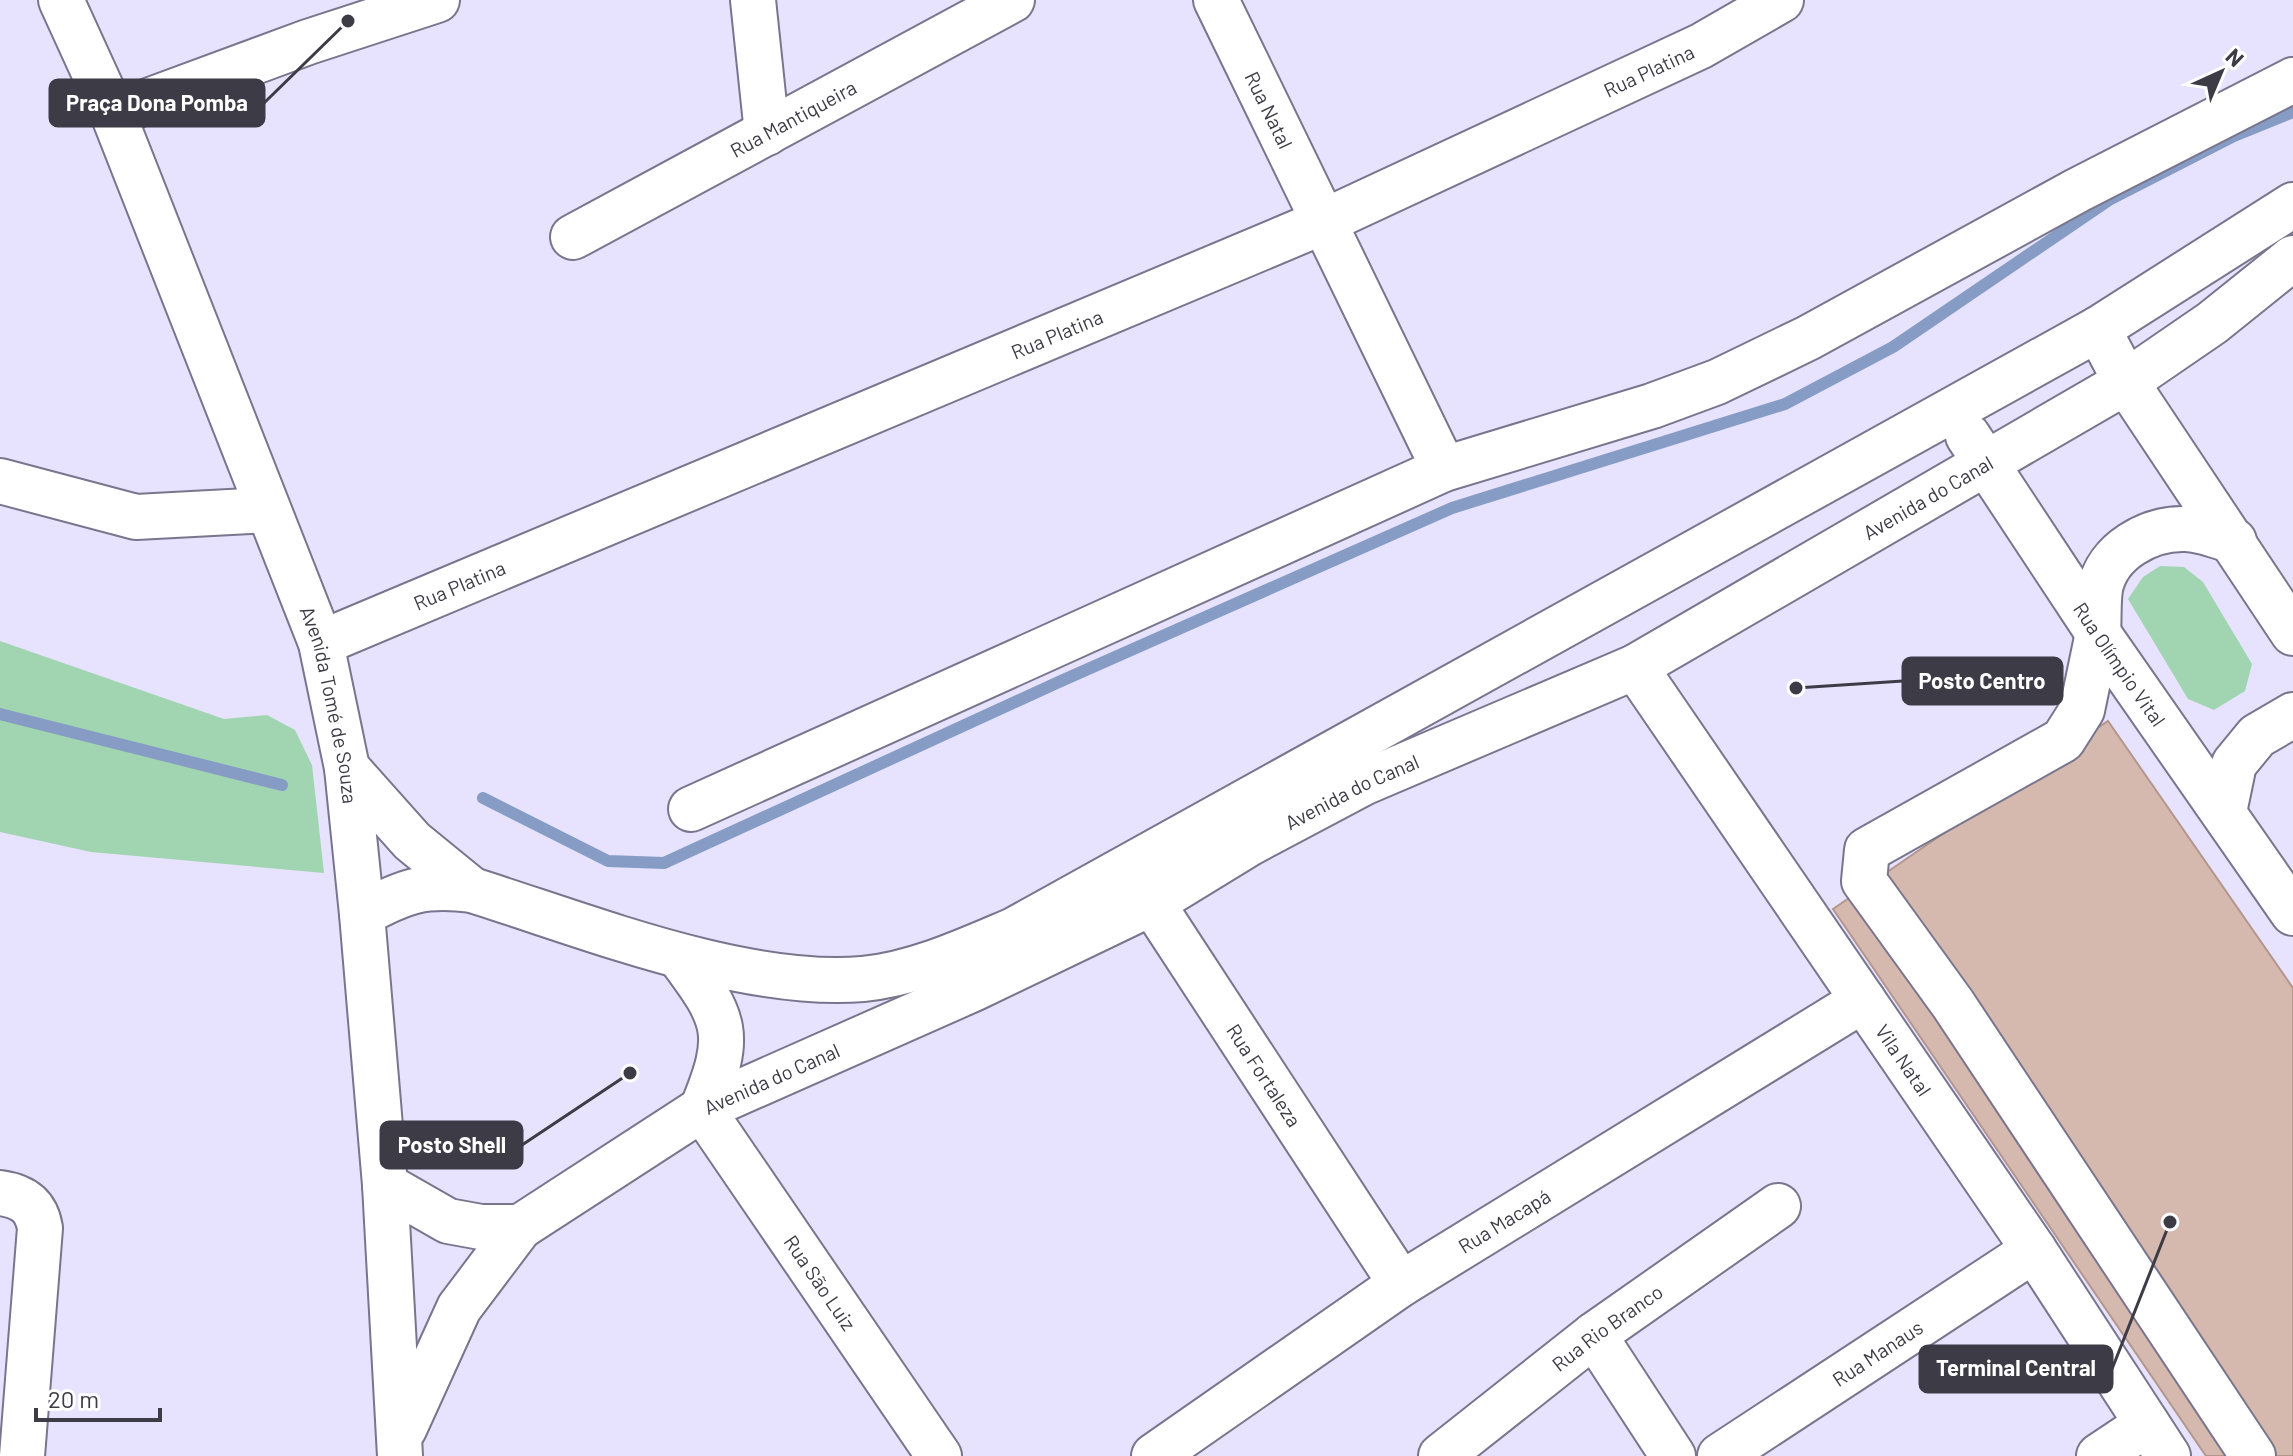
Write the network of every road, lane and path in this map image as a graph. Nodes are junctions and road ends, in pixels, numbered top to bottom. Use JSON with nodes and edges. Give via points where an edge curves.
{"nodes":[{"id":1,"x":61,"y":0,"type":"edge"},
{"id":2,"x":338,"y":0,"type":"edge"},
{"id":3,"x":437,"y":0,"type":"edge"},
{"id":4,"x":753,"y":0,"type":"edge"},
{"id":5,"x":1012,"y":0,"type":"edge"},
{"id":6,"x":1216,"y":0,"type":"edge"},
{"id":7,"x":1781,"y":0,"type":"edge"},
{"id":8,"x":308,"y":42,"type":"junction"},
{"id":9,"x":2293,"y":80,"type":"edge"},
{"id":10,"x":113,"y":114,"type":"junction"},
{"id":11,"x":767,"y":133,"type":"junction"},
{"id":12,"x":2293,"y":205,"type":"edge"},
{"id":13,"x":1325,"y":221,"type":"junction"},
{"id":14,"x":573,"y":237,"type":"dead end"},
{"id":15,"x":2293,"y":258,"type":"edge"},
{"id":16,"x":2098,"y":329,"type":"junction"},
{"id":17,"x":2126,"y":382,"type":"junction"},
{"id":18,"x":1952,"y":410,"type":"junction"},
{"id":19,"x":1984,"y":462,"type":"junction"},
{"id":20,"x":1444,"y":469,"type":"junction"},
{"id":21,"x":2,"y":477,"type":"edge"},
{"id":22,"x":268,"y":510,"type":"junction"},
{"id":23,"x":2234,"y":541,"type":"junction"},
{"id":24,"x":2291,"y":626,"type":"edge"},
{"id":25,"x":2098,"y":633,"type":"junction"},
{"id":26,"x":321,"y":643,"type":"junction"},
{"id":27,"x":1635,"y":667,"type":"junction"},
{"id":28,"x":2293,"y":715,"type":"edge"},
{"id":29,"x":347,"y":768,"type":"junction"},
{"id":30,"x":691,"y":809,"type":"dead end"},
{"id":31,"x":2224,"y":812,"type":"junction"},
{"id":32,"x":1132,"y":864,"type":"junction"},
{"id":33,"x":472,"y":890,"type":"junction"},
{"id":34,"x":1152,"y":903,"type":"junction"},
{"id":35,"x":2293,"y":913,"type":"edge"},
{"id":36,"x":362,"y":914,"type":"junction"},
{"id":37,"x":679,"y":956,"type":"junction"},
{"id":38,"x":1863,"y":1000,"type":"junction"},
{"id":39,"x":702,"y":1109,"type":"junction"},
{"id":40,"x":385,"y":1185,"type":"junction"},
{"id":41,"x":0,"y":1193,"type":"edge"},
{"id":42,"x":1778,"y":1206,"type":"dead end"},
{"id":43,"x":520,"y":1227,"type":"junction"},
{"id":44,"x":2034,"y":1250,"type":"junction"},
{"id":45,"x":1401,"y":1284,"type":"junction"},
{"id":46,"x":1594,"y":1335,"type":"junction"},
{"id":47,"x":2157,"y":1440,"type":"edge"},
{"id":48,"x":401,"y":1445,"type":"edge"},
{"id":49,"x":22,"y":1456,"type":"edge"},
{"id":50,"x":939,"y":1456,"type":"edge"},
{"id":51,"x":1154,"y":1456,"type":"edge"},
{"id":52,"x":1441,"y":1456,"type":"edge"},
{"id":53,"x":1673,"y":1456,"type":"edge"},
{"id":54,"x":1720,"y":1456,"type":"edge"},
{"id":55,"x":2099,"y":1456,"type":"edge"},
{"id":56,"x":2253,"y":1456,"type":"edge"}],
"edges":[{"from":1,"to":10,"type":"street","name":"Avenida Tomé de Souza"},
{"from":2,"to":8,"type":"street"},
{"from":3,"to":8,"type":"street"},
{"from":4,"to":11,"type":"street"},
{"from":5,"to":11,"type":"street","name":"Rua Mantiqueira"},
{"from":6,"to":13,"type":"street","name":"Rua Natal"},
{"from":7,"to":13,"type":"street","name":"Rua Platina","via":[[1701,46]]},
{"from":8,"to":10,"type":"street"},
{"from":9,"to":20,"type":"street","via":[[1717,382]]},
{"from":10,"to":22,"type":"street","name":"Avenida Tomé de Souza"},
{"from":11,"to":14,"type":"street","name":"Rua Mantiqueira"},
{"from":12,"to":16,"type":"street","name":"Avenida do Canal"},
{"from":13,"to":20,"type":"street","name":"Rua Natal"},
{"from":13,"to":26,"type":"street","name":"Rua Platina"},
{"from":15,"to":17,"type":"street","name":"Avenida do Canal"},
{"from":16,"to":17,"type":"street"},
{"from":16,"to":18,"type":"street","name":"Avenida do Canal"},
{"from":17,"to":19,"type":"street","name":"Avenida do Canal"},
{"from":17,"to":23,"type":"street"},
{"from":18,"to":19,"type":"street","name":"Rua Olímpio Vital"},
{"from":18,"to":32,"type":"street","name":"Avenida do Canal"},
{"from":19,"to":25,"type":"street","name":"Rua Olímpio Vital"},
{"from":19,"to":27,"type":"street","name":"Avenida do Canal"},
{"from":20,"to":30,"type":"street"},
{"from":21,"to":22,"type":"street","via":[[136,517]]},
{"from":22,"to":26,"type":"street","name":"Avenida Tomé de Souza"},
{"from":23,"to":24,"type":"street"},
{"from":23,"to":25,"type":"street","via":[[2187,528],[2130,545],[2100,588]]},
{"from":25,"to":31,"type":"street","name":"Rua Olímpio Vital"},
{"from":25,"to":56,"type":"street","via":[[2082,710],[2063,740],[1867,850],[1864,881],[1953,1004]]},
{"from":26,"to":29,"type":"street","name":"Avenida Tomé de Souza"},
{"from":27,"to":34,"type":"street","name":"Avenida do Canal","via":[[1363,783]]},
{"from":27,"to":38,"type":"street","name":"Vila Natal"},
{"from":28,"to":31,"type":"street","via":[[2257,736],[2234,764]]},
{"from":29,"to":33,"type":"street","via":[[412,841]]},
{"from":29,"to":36,"type":"street","name":"Avenida Tomé de Souza"},
{"from":31,"to":35,"type":"street","name":"Rua Olímpio Vital"},
{"from":32,"to":34,"type":"street","name":"Rua Fortaleza"},
{"from":32,"to":37,"type":"street","name":"Avenida do Canal","via":[[1014,930],[953,955],[864,979],[795,977]]},
{"from":33,"to":36,"type":"street","name":"Avenida do Canal","via":[[437,886],[405,891]]},
{"from":33,"to":37,"type":"street","name":"Avenida do Canal"},
{"from":34,"to":39,"type":"street","name":"Avenida do Canal"},
{"from":34,"to":45,"type":"street","name":"Rua Fortaleza"},
{"from":36,"to":40,"type":"street","name":"Avenida Tomé de Souza"},
{"from":37,"to":39,"type":"street","via":[[709,997],[724,1047]]},
{"from":38,"to":44,"type":"street","name":"Vila Natal"},
{"from":38,"to":45,"type":"street","name":"Rua Macapá"},
{"from":39,"to":43,"type":"street","name":"Avenida do Canal"},
{"from":39,"to":50,"type":"street","name":"Rua São Luiz"},
{"from":40,"to":43,"type":"street","via":[[448,1221]]},
{"from":40,"to":48,"type":"street","name":"Avenida Tomé de Souza"},
{"from":41,"to":49,"type":"street","via":[[30,1204],[40,1228]]},
{"from":42,"to":46,"type":"street","name":"Rua Rio Branco"},
{"from":43,"to":48,"type":"street","via":[[459,1308]]},
{"from":44,"to":47,"type":"street","name":"Vila Natal"},
{"from":44,"to":54,"type":"street","name":"Rua Manaus"},
{"from":45,"to":51,"type":"street","name":"Rua Macapá"},
{"from":46,"to":52,"type":"street","name":"Rua Rio Branco"},
{"from":46,"to":53,"type":"street"},
{"from":47,"to":55,"type":"street"}]}
